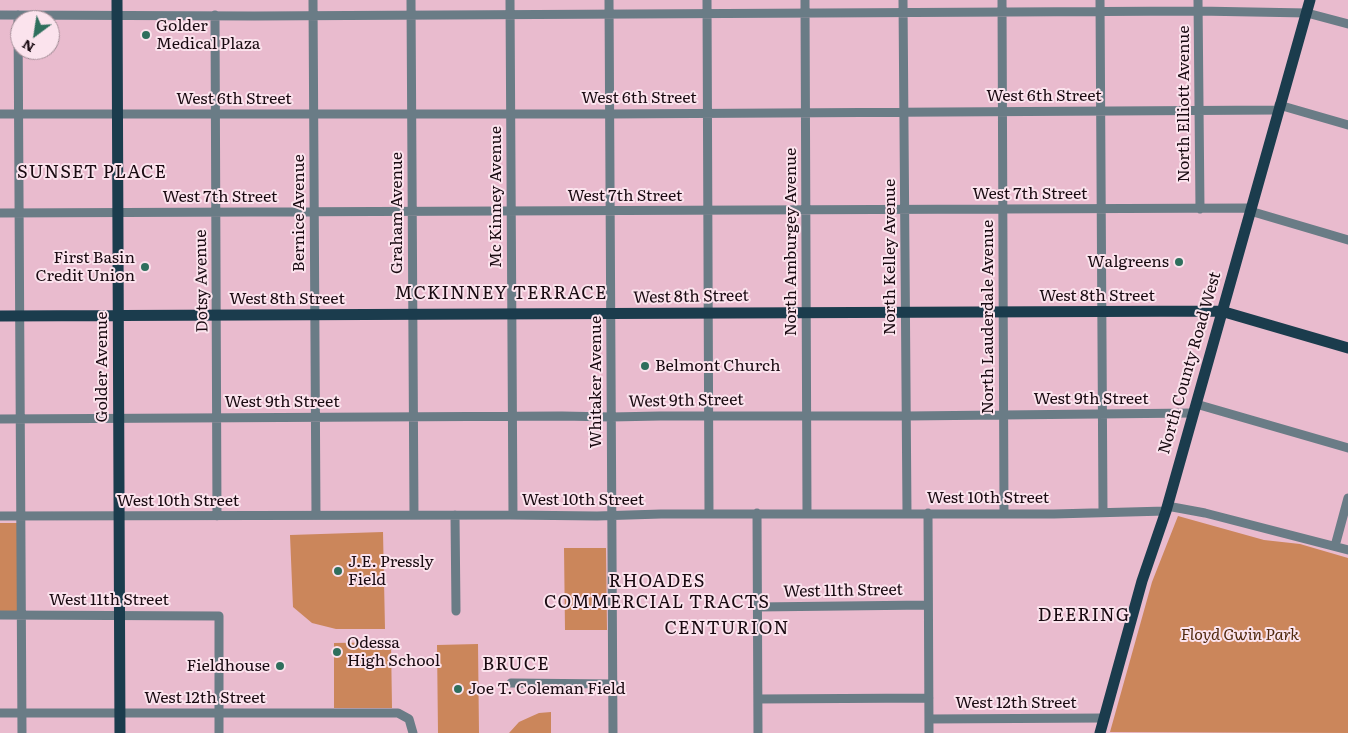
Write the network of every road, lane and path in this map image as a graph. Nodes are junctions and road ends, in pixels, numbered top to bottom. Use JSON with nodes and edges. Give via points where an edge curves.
{"nodes":[{"id":1,"x":117,"y":0,"type":"edge"},
{"id":2,"x":314,"y":0,"type":"edge"},
{"id":3,"x":412,"y":0,"type":"edge"},
{"id":4,"x":510,"y":0,"type":"edge"},
{"id":5,"x":609,"y":0,"type":"edge"},
{"id":6,"x":706,"y":0,"type":"edge"},
{"id":7,"x":805,"y":0,"type":"edge"},
{"id":8,"x":903,"y":0,"type":"edge"},
{"id":9,"x":1002,"y":0,"type":"edge"},
{"id":10,"x":1100,"y":0,"type":"edge"},
{"id":11,"x":1198,"y":0,"type":"edge"},
{"id":12,"x":1310,"y":0,"type":"edge"},
{"id":13,"x":1198,"y":11,"type":"junction"},
{"id":14,"x":1002,"y":12,"type":"junction"},
{"id":15,"x":1100,"y":12,"type":"junction"},
{"id":16,"x":707,"y":13,"type":"junction"},
{"id":17,"x":805,"y":13,"type":"junction"},
{"id":18,"x":903,"y":13,"type":"junction"},
{"id":19,"x":1307,"y":13,"type":"junction"},
{"id":20,"x":510,"y":14,"type":"junction"},
{"id":21,"x":60,"y":15,"type":"edge"},
{"id":22,"x":215,"y":15,"type":"junction"},
{"id":23,"x":314,"y":15,"type":"junction"},
{"id":24,"x":412,"y":15,"type":"junction"},
{"id":25,"x":609,"y":15,"type":"junction"},
{"id":26,"x":117,"y":16,"type":"junction"},
{"id":27,"x":1348,"y":24,"type":"edge"},
{"id":28,"x":18,"y":60,"type":"edge"},
{"id":29,"x":1279,"y":107,"type":"junction"},
{"id":30,"x":1101,"y":110,"type":"junction"},
{"id":31,"x":1199,"y":110,"type":"junction"},
{"id":32,"x":904,"y":111,"type":"junction"},
{"id":33,"x":1002,"y":111,"type":"junction"},
{"id":34,"x":707,"y":112,"type":"junction"},
{"id":35,"x":805,"y":112,"type":"junction"},
{"id":36,"x":511,"y":113,"type":"junction"},
{"id":37,"x":0,"y":114,"type":"edge"},
{"id":38,"x":18,"y":114,"type":"junction"},
{"id":39,"x":216,"y":114,"type":"junction"},
{"id":40,"x":314,"y":114,"type":"junction"},
{"id":41,"x":412,"y":114,"type":"junction"},
{"id":42,"x":610,"y":114,"type":"junction"},
{"id":43,"x":117,"y":115,"type":"junction"},
{"id":44,"x":1348,"y":125,"type":"edge"},
{"id":45,"x":1200,"y":208,"type":"junction"},
{"id":46,"x":1003,"y":209,"type":"junction"},
{"id":47,"x":1101,"y":209,"type":"junction"},
{"id":48,"x":708,"y":210,"type":"junction"},
{"id":49,"x":806,"y":210,"type":"junction"},
{"id":50,"x":904,"y":210,"type":"junction"},
{"id":51,"x":1250,"y":210,"type":"junction"},
{"id":52,"x":511,"y":211,"type":"junction"},
{"id":53,"x":216,"y":212,"type":"junction"},
{"id":54,"x":314,"y":212,"type":"junction"},
{"id":55,"x":413,"y":212,"type":"junction"},
{"id":56,"x":610,"y":212,"type":"junction"},
{"id":57,"x":0,"y":213,"type":"edge"},
{"id":58,"x":18,"y":213,"type":"junction"},
{"id":59,"x":117,"y":213,"type":"junction"},
{"id":60,"x":1348,"y":240,"type":"edge"},
{"id":61,"x":1221,"y":311,"type":"junction"},
{"id":62,"x":905,"y":312,"type":"junction"},
{"id":63,"x":1003,"y":312,"type":"junction"},
{"id":64,"x":1102,"y":312,"type":"junction"},
{"id":65,"x":709,"y":313,"type":"junction"},
{"id":66,"x":807,"y":313,"type":"junction"},
{"id":67,"x":611,"y":314,"type":"junction"},
{"id":68,"x":314,"y":315,"type":"junction"},
{"id":69,"x":413,"y":315,"type":"junction"},
{"id":70,"x":512,"y":315,"type":"junction"},
{"id":71,"x":0,"y":316,"type":"edge"},
{"id":72,"x":20,"y":316,"type":"junction"},
{"id":73,"x":118,"y":316,"type":"junction"},
{"id":74,"x":216,"y":316,"type":"junction"},
{"id":75,"x":1348,"y":348,"type":"edge"},
{"id":76,"x":1194,"y":408,"type":"junction"},
{"id":77,"x":1003,"y":414,"type":"junction"},
{"id":78,"x":1102,"y":414,"type":"junction"},
{"id":79,"x":709,"y":415,"type":"junction"},
{"id":80,"x":807,"y":415,"type":"junction"},
{"id":81,"x":512,"y":416,"type":"junction"},
{"id":82,"x":907,"y":416,"type":"junction"},
{"id":83,"x":315,"y":417,"type":"junction"},
{"id":84,"x":414,"y":417,"type":"junction"},
{"id":85,"x":20,"y":418,"type":"junction"},
{"id":86,"x":118,"y":418,"type":"junction"},
{"id":87,"x":217,"y":418,"type":"junction"},
{"id":88,"x":611,"y":418,"type":"junction"},
{"id":89,"x":0,"y":419,"type":"edge"},
{"id":90,"x":1348,"y":448,"type":"edge"},
{"id":91,"x":1348,"y":498,"type":"edge"},
{"id":92,"x":1166,"y":509,"type":"junction"},
{"id":93,"x":1103,"y":512,"type":"junction"},
{"id":94,"x":757,"y":513,"type":"junction"},
{"id":95,"x":807,"y":513,"type":"junction"},
{"id":96,"x":907,"y":513,"type":"junction"},
{"id":97,"x":928,"y":513,"type":"junction"},
{"id":98,"x":709,"y":514,"type":"junction"},
{"id":99,"x":1004,"y":514,"type":"junction"},
{"id":100,"x":316,"y":515,"type":"junction"},
{"id":101,"x":414,"y":515,"type":"junction"},
{"id":102,"x":455,"y":515,"type":"junction"},
{"id":103,"x":513,"y":515,"type":"junction"},
{"id":104,"x":0,"y":516,"type":"edge"},
{"id":105,"x":20,"y":516,"type":"junction"},
{"id":106,"x":119,"y":516,"type":"junction"},
{"id":107,"x":217,"y":516,"type":"junction"},
{"id":108,"x":612,"y":516,"type":"junction"},
{"id":109,"x":1335,"y":546,"type":"junction"},
{"id":110,"x":1348,"y":550,"type":"edge"},
{"id":111,"x":928,"y":605,"type":"junction"},
{"id":112,"x":757,"y":607,"type":"junction"},
{"id":113,"x":456,"y":611,"type":"dead end"},
{"id":114,"x":0,"y":615,"type":"edge"},
{"id":115,"x":21,"y":615,"type":"junction"},
{"id":116,"x":119,"y":615,"type":"junction"},
{"id":117,"x":511,"y":683,"type":"dead end"},
{"id":118,"x":614,"y":684,"type":"junction"},
{"id":119,"x":928,"y":698,"type":"junction"},
{"id":120,"x":758,"y":699,"type":"junction"},
{"id":121,"x":0,"y":712,"type":"edge"},
{"id":122,"x":21,"y":712,"type":"junction"},
{"id":123,"x":120,"y":712,"type":"junction"},
{"id":124,"x":219,"y":712,"type":"junction"},
{"id":125,"x":1104,"y":718,"type":"junction"},
{"id":126,"x":929,"y":719,"type":"junction"},
{"id":127,"x":22,"y":733,"type":"edge"},
{"id":128,"x":120,"y":733,"type":"edge"},
{"id":129,"x":220,"y":733,"type":"edge"},
{"id":130,"x":413,"y":733,"type":"edge"},
{"id":131,"x":613,"y":733,"type":"edge"},
{"id":132,"x":758,"y":733,"type":"edge"},
{"id":133,"x":929,"y":733,"type":"edge"},
{"id":134,"x":1100,"y":733,"type":"edge"}],
"edges":[{"from":1,"to":26,"type":"main road","name":"Golder Avenue"},
{"from":2,"to":23,"type":"street","name":"Bernice Avenue"},
{"from":3,"to":24,"type":"street","name":"Graham Avenue"},
{"from":4,"to":20,"type":"street","name":"Mc Kinney Avenue"},
{"from":5,"to":25,"type":"street","name":"Whitaker Avenue"},
{"from":6,"to":16,"type":"street"},
{"from":7,"to":17,"type":"street","name":"North Amburgey Avenue"},
{"from":8,"to":18,"type":"street","name":"North Kelley Avenue"},
{"from":9,"to":14,"type":"street","name":"North Lauderdale Avenue"},
{"from":10,"to":15,"type":"street"},
{"from":11,"to":13,"type":"street","name":"North Elliott Avenue"},
{"from":12,"to":19,"type":"main road","name":"North County Road West"},
{"from":13,"to":15,"type":"street"},
{"from":13,"to":19,"type":"street"},
{"from":13,"to":31,"type":"street","name":"North Elliott Avenue"},
{"from":14,"to":15,"type":"street"},
{"from":14,"to":18,"type":"street"},
{"from":14,"to":33,"type":"street","name":"North Lauderdale Avenue"},
{"from":15,"to":30,"type":"street"},
{"from":16,"to":17,"type":"street"},
{"from":16,"to":25,"type":"street"},
{"from":16,"to":34,"type":"street"},
{"from":17,"to":18,"type":"street"},
{"from":17,"to":35,"type":"street","name":"North Amburgey Avenue"},
{"from":18,"to":32,"type":"street","name":"North Kelley Avenue"},
{"from":19,"to":27,"type":"street"},
{"from":19,"to":29,"type":"main road","name":"North County Road West"},
{"from":20,"to":24,"type":"street"},
{"from":20,"to":25,"type":"street"},
{"from":20,"to":36,"type":"street","name":"Mc Kinney Avenue"},
{"from":21,"to":26,"type":"street"},
{"from":22,"to":23,"type":"street"},
{"from":22,"to":26,"type":"street"},
{"from":22,"to":39,"type":"street","name":"Dotsy Avenue"},
{"from":23,"to":24,"type":"street"},
{"from":23,"to":40,"type":"street","name":"Bernice Avenue"},
{"from":24,"to":41,"type":"street","name":"Graham Avenue"},
{"from":25,"to":42,"type":"street","name":"Whitaker Avenue"},
{"from":26,"to":43,"type":"main road","name":"Golder Avenue"},
{"from":28,"to":38,"type":"street"},
{"from":29,"to":31,"type":"street","name":"West 6th Street"},
{"from":29,"to":44,"type":"street","name":"West 6th Street"},
{"from":29,"to":51,"type":"main road","name":"North County Road West"},
{"from":30,"to":31,"type":"street","name":"West 6th Street"},
{"from":30,"to":33,"type":"street","name":"West 6th Street"},
{"from":30,"to":47,"type":"street"},
{"from":31,"to":45,"type":"street","name":"North Elliott Avenue"},
{"from":32,"to":33,"type":"street","name":"West 6th Street"},
{"from":32,"to":35,"type":"street","name":"West 6th Street"},
{"from":32,"to":50,"type":"street","name":"North Kelley Avenue"},
{"from":33,"to":46,"type":"street","name":"North Lauderdale Avenue"},
{"from":34,"to":35,"type":"street","name":"West 6th Street"},
{"from":34,"to":42,"type":"street","name":"West 6th Street"},
{"from":34,"to":48,"type":"street"},
{"from":35,"to":49,"type":"street","name":"North Amburgey Avenue"},
{"from":36,"to":41,"type":"street","name":"West 6th Street"},
{"from":36,"to":42,"type":"street","name":"West 6th Street"},
{"from":36,"to":52,"type":"street","name":"Mc Kinney Avenue"},
{"from":37,"to":38,"type":"street","name":"West 6th Street"},
{"from":38,"to":43,"type":"street","name":"West 6th Street"},
{"from":38,"to":58,"type":"street"},
{"from":39,"to":40,"type":"street","name":"West 6th Street"},
{"from":39,"to":43,"type":"street","name":"West 6th Street"},
{"from":39,"to":53,"type":"street","name":"Dotsy Avenue"},
{"from":40,"to":41,"type":"street","name":"West 6th Street"},
{"from":40,"to":54,"type":"street","name":"Bernice Avenue"},
{"from":41,"to":55,"type":"street","name":"Graham Avenue"},
{"from":42,"to":56,"type":"street","name":"Whitaker Avenue"},
{"from":43,"to":59,"type":"main road","name":"Golder Avenue"},
{"from":45,"to":47,"type":"street","name":"West 7th Street"},
{"from":45,"to":51,"type":"street","name":"West 7th Street"},
{"from":46,"to":47,"type":"street","name":"West 7th Street"},
{"from":46,"to":50,"type":"street","name":"West 7th Street"},
{"from":46,"to":63,"type":"street","name":"North Lauderdale Avenue"},
{"from":47,"to":64,"type":"street"},
{"from":48,"to":49,"type":"street","name":"West 7th Street"},
{"from":48,"to":56,"type":"street","name":"West 7th Street"},
{"from":48,"to":65,"type":"street"},
{"from":49,"to":50,"type":"street","name":"West 7th Street"},
{"from":49,"to":66,"type":"street","name":"North Amburgey Avenue"},
{"from":50,"to":62,"type":"street","name":"North Kelley Avenue"},
{"from":51,"to":60,"type":"street","name":"West 7th Street"},
{"from":51,"to":61,"type":"main road","name":"North County Road West"},
{"from":52,"to":55,"type":"street","name":"West 7th Street"},
{"from":52,"to":56,"type":"street","name":"West 7th Street"},
{"from":52,"to":70,"type":"street","name":"Mc Kinney Avenue"},
{"from":53,"to":54,"type":"street","name":"West 7th Street"},
{"from":53,"to":59,"type":"street","name":"West 7th Street"},
{"from":53,"to":74,"type":"street","name":"Dotsy Avenue"},
{"from":54,"to":55,"type":"street","name":"West 7th Street"},
{"from":54,"to":68,"type":"street","name":"Bernice Avenue"},
{"from":55,"to":69,"type":"street","name":"Graham Avenue"},
{"from":56,"to":67,"type":"street","name":"Whitaker Avenue"},
{"from":57,"to":58,"type":"street","name":"West 7th Street"},
{"from":58,"to":59,"type":"street","name":"West 7th Street"},
{"from":58,"to":72,"type":"street"},
{"from":59,"to":73,"type":"main road","name":"Golder Avenue"},
{"from":61,"to":64,"type":"main road","name":"West 8th Street"},
{"from":61,"to":75,"type":"main road","name":"West 8th Street"},
{"from":61,"to":76,"type":"main road","name":"North County Road West"},
{"from":62,"to":63,"type":"main road","name":"West 8th Street"},
{"from":62,"to":66,"type":"main road","name":"West 8th Street"},
{"from":62,"to":82,"type":"street","name":"North Kelley Avenue"},
{"from":63,"to":64,"type":"main road","name":"West 8th Street"},
{"from":63,"to":77,"type":"street","name":"North Lauderdale Avenue"},
{"from":64,"to":78,"type":"street"},
{"from":65,"to":66,"type":"main road","name":"West 8th Street"},
{"from":65,"to":67,"type":"main road","name":"West 8th Street"},
{"from":65,"to":79,"type":"street"},
{"from":66,"to":80,"type":"street","name":"North Amburgey Avenue"},
{"from":67,"to":70,"type":"main road","name":"West 8th Street"},
{"from":67,"to":88,"type":"street","name":"Whitaker Avenue"},
{"from":68,"to":69,"type":"main road","name":"West 8th Street"},
{"from":68,"to":74,"type":"main road","name":"West 8th Street"},
{"from":68,"to":83,"type":"street","name":"Bernice Avenue"},
{"from":69,"to":70,"type":"main road","name":"West 8th Street"},
{"from":69,"to":84,"type":"street","name":"Graham Avenue"},
{"from":70,"to":81,"type":"street","name":"Mc Kinney Avenue"},
{"from":71,"to":72,"type":"main road","name":"West 8th Street"},
{"from":72,"to":73,"type":"main road","name":"West 8th Street"},
{"from":72,"to":85,"type":"street"},
{"from":73,"to":74,"type":"main road","name":"West 8th Street"},
{"from":73,"to":86,"type":"main road","name":"Golder Avenue"},
{"from":74,"to":87,"type":"street","name":"Dotsy Avenue"},
{"from":76,"to":78,"type":"street","name":"West 9th Street"},
{"from":76,"to":90,"type":"street","name":"West 9th Street"},
{"from":76,"to":92,"type":"main road","name":"North County Road West"},
{"from":77,"to":78,"type":"street","name":"West 9th Street"},
{"from":77,"to":82,"type":"street","name":"West 9th Street"},
{"from":77,"to":99,"type":"street","name":"North Lauderdale Avenue"},
{"from":78,"to":93,"type":"street"},
{"from":79,"to":80,"type":"street","name":"West 9th Street"},
{"from":79,"to":88,"type":"street","name":"West 9th Street"},
{"from":79,"to":98,"type":"street"},
{"from":80,"to":82,"type":"street","name":"West 9th Street"},
{"from":80,"to":95,"type":"street","name":"North Amburgey Avenue"},
{"from":81,"to":84,"type":"street","name":"West 9th Street"},
{"from":81,"to":88,"type":"street","name":"West 9th Street"},
{"from":81,"to":103,"type":"street","name":"Mc Kinney Avenue"},
{"from":82,"to":96,"type":"street","name":"North Kelley Avenue"},
{"from":83,"to":84,"type":"street","name":"West 9th Street"},
{"from":83,"to":87,"type":"street","name":"West 9th Street"},
{"from":83,"to":100,"type":"street","name":"Bernice Avenue"},
{"from":84,"to":101,"type":"street","name":"Graham Avenue"},
{"from":85,"to":86,"type":"street","name":"West 9th Street"},
{"from":85,"to":89,"type":"street","name":"West 9th Street"},
{"from":85,"to":105,"type":"street"},
{"from":86,"to":87,"type":"street","name":"West 9th Street"},
{"from":86,"to":106,"type":"main road","name":"Golder Avenue"},
{"from":87,"to":107,"type":"street","name":"Dotsy Avenue"},
{"from":88,"to":108,"type":"street","name":"Whitaker Avenue"},
{"from":91,"to":109,"type":"street"},
{"from":92,"to":93,"type":"street","name":"West 10th Street"},
{"from":92,"to":109,"type":"street","name":"West 10th Street","via":[[1205,513]]},
{"from":92,"to":125,"type":"main road","name":"North County Road West","via":[[1142,581]]},
{"from":93,"to":99,"type":"street","name":"West 10th Street"},
{"from":94,"to":95,"type":"street","name":"West 10th Street"},
{"from":94,"to":98,"type":"street","name":"West 10th Street"},
{"from":94,"to":112,"type":"street"},
{"from":95,"to":96,"type":"street","name":"West 10th Street"},
{"from":96,"to":97,"type":"street","name":"West 10th Street"},
{"from":97,"to":99,"type":"street","name":"West 10th Street"},
{"from":97,"to":111,"type":"street"},
{"from":98,"to":108,"type":"street","name":"West 10th Street"},
{"from":100,"to":101,"type":"street","name":"West 10th Street"},
{"from":100,"to":107,"type":"street","name":"West 10th Street"},
{"from":101,"to":102,"type":"street","name":"West 10th Street"},
{"from":102,"to":103,"type":"street","name":"West 10th Street"},
{"from":102,"to":113,"type":"street"},
{"from":103,"to":108,"type":"street","name":"West 10th Street"},
{"from":104,"to":105,"type":"street","name":"West 10th Street"},
{"from":105,"to":106,"type":"street","name":"West 10th Street"},
{"from":105,"to":115,"type":"street"},
{"from":106,"to":107,"type":"street","name":"West 10th Street"},
{"from":106,"to":116,"type":"main road","name":"Golder Avenue"},
{"from":108,"to":118,"type":"street","name":"Whitaker Avenue"},
{"from":109,"to":110,"type":"street","name":"West 10th Street"},
{"from":111,"to":112,"type":"street","name":"West 11th Street"},
{"from":111,"to":119,"type":"street"},
{"from":112,"to":120,"type":"street"},
{"from":114,"to":115,"type":"street","name":"West 11th Street"},
{"from":115,"to":116,"type":"street","name":"West 11th Street"},
{"from":115,"to":122,"type":"street"},
{"from":116,"to":123,"type":"main road","name":"Golder Avenue"},
{"from":116,"to":124,"type":"street","name":"West 11th Street","via":[[219,616]]},
{"from":117,"to":118,"type":"street"},
{"from":118,"to":131,"type":"street","name":"Whitaker Avenue"},
{"from":119,"to":120,"type":"street"},
{"from":119,"to":126,"type":"street"},
{"from":120,"to":132,"type":"street"},
{"from":121,"to":122,"type":"street","name":"West 12th Street"},
{"from":122,"to":123,"type":"street","name":"West 12th Street"},
{"from":122,"to":127,"type":"street"},
{"from":123,"to":124,"type":"street","name":"West 12th Street"},
{"from":123,"to":128,"type":"main road","name":"Golder Avenue"},
{"from":124,"to":129,"type":"street"},
{"from":124,"to":130,"type":"street","name":"West 12th Street","via":[[398,713],[409,720]]},
{"from":125,"to":126,"type":"street","name":"West 12th Street"},
{"from":125,"to":134,"type":"main road","name":"North County Road West"},
{"from":126,"to":133,"type":"street"}]}
